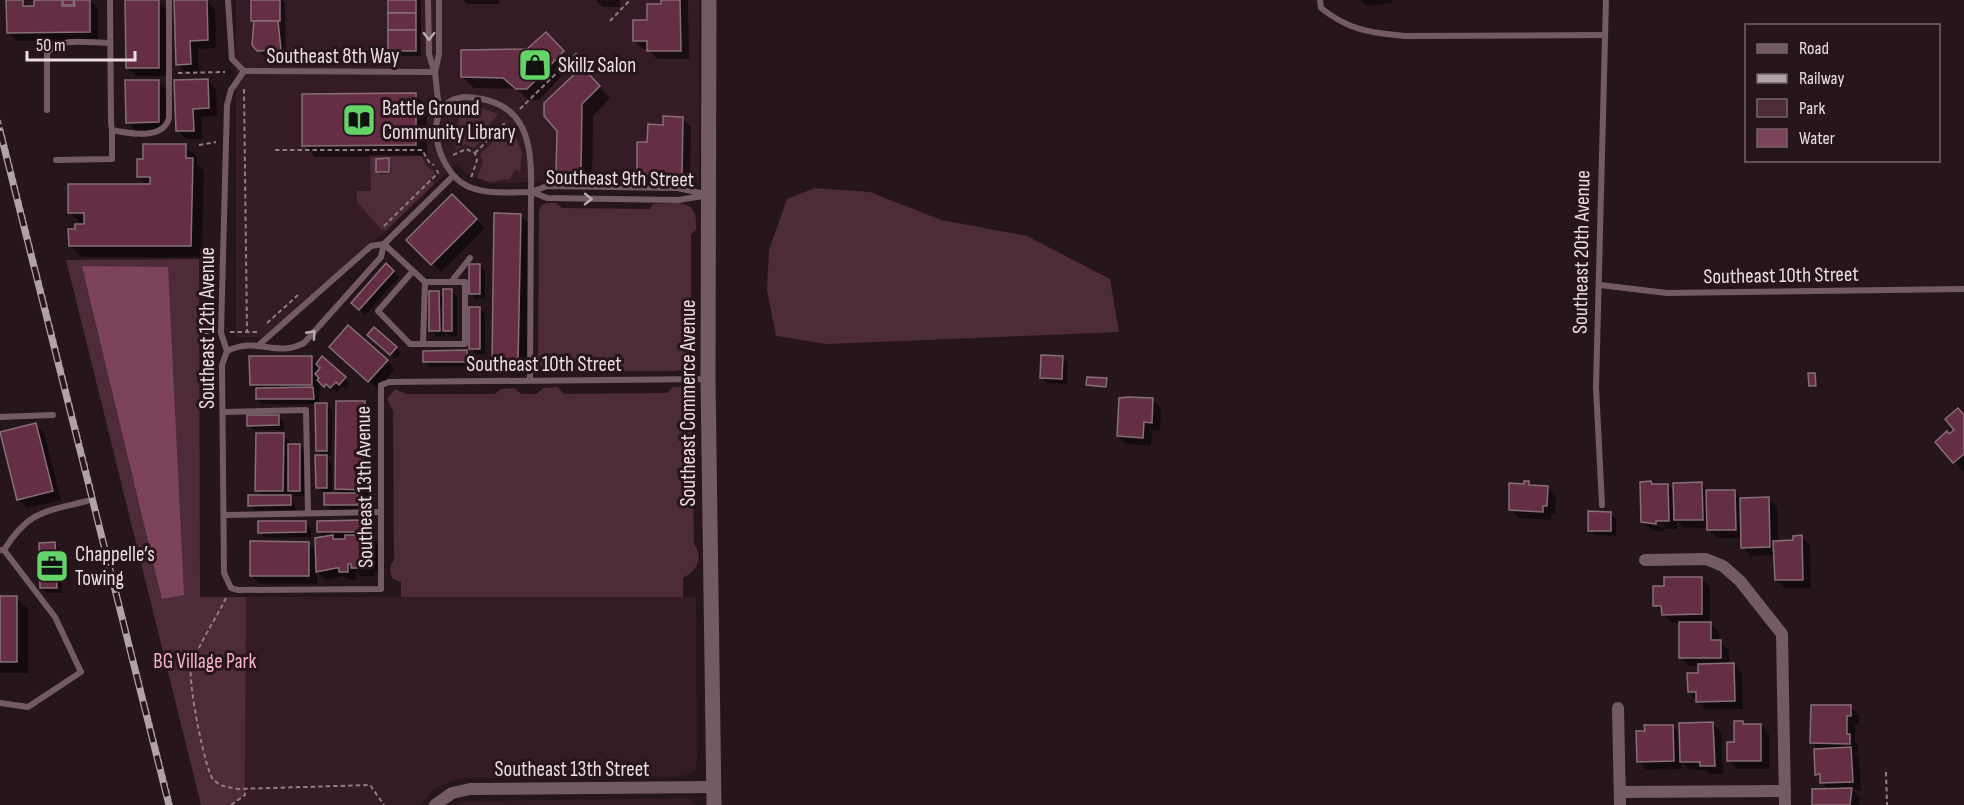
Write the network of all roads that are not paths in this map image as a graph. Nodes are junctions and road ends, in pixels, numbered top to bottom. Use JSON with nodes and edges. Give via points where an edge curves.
{"nodes":[{"id":1,"x":110,"y":0,"type":"edge"},
{"id":2,"x":168,"y":0,"type":"edge"},
{"id":3,"x":228,"y":0,"type":"edge"},
{"id":4,"x":428,"y":0,"type":"edge"},
{"id":5,"x":440,"y":0,"type":"edge"},
{"id":6,"x":710,"y":0,"type":"edge"},
{"id":7,"x":1320,"y":0,"type":"edge"},
{"id":8,"x":1606,"y":0,"type":"edge"},
{"id":9,"x":1605,"y":35,"type":"junction"},
{"id":10,"x":110,"y":43,"type":"junction"},
{"id":11,"x":244,"y":71,"type":"junction"},
{"id":12,"x":435,"y":72,"type":"junction"},
{"id":13,"x":48,"y":110,"type":"dead end"},
{"id":14,"x":439,"y":110,"type":"junction"},
{"id":15,"x":112,"y":130,"type":"junction"},
{"id":16,"x":56,"y":160,"type":"dead end"},
{"id":17,"x":453,"y":176,"type":"junction"},
{"id":18,"x":531,"y":192,"type":"junction"},
{"id":19,"x":709,"y":195,"type":"junction"},
{"id":20,"x":384,"y":244,"type":"junction"},
{"id":21,"x":470,"y":258,"type":"dead end"},
{"id":22,"x":413,"y":271,"type":"junction"},
{"id":23,"x":425,"y":282,"type":"junction"},
{"id":24,"x":451,"y":282,"type":"junction"},
{"id":25,"x":1600,"y":285,"type":"junction"},
{"id":26,"x":1964,"y":289,"type":"edge"},
{"id":27,"x":260,"y":344,"type":"junction"},
{"id":28,"x":423,"y":344,"type":"junction"},
{"id":29,"x":227,"y":351,"type":"junction"},
{"id":30,"x":708,"y":379,"type":"junction"},
{"id":31,"x":530,"y":380,"type":"junction"},
{"id":32,"x":381,"y":385,"type":"joint"},
{"id":33,"x":223,"y":412,"type":"junction"},
{"id":34,"x":53,"y":415,"type":"dead end"},
{"id":35,"x":0,"y":417,"type":"edge"},
{"id":36,"x":87,"y":501,"type":"dead end"},
{"id":37,"x":1602,"y":505,"type":"dead end"},
{"id":38,"x":380,"y":512,"type":"junction"},
{"id":39,"x":308,"y":513,"type":"junction"},
{"id":40,"x":224,"y":515,"type":"junction"},
{"id":41,"x":2,"y":550,"type":"edge"},
{"id":42,"x":1645,"y":560,"type":"dead end"},
{"id":43,"x":231,"y":588,"type":"joint"},
{"id":44,"x":0,"y":703,"type":"edge"},
{"id":45,"x":1618,"y":708,"type":"dead end"},
{"id":46,"x":713,"y":787,"type":"junction"},
{"id":47,"x":1785,"y":790,"type":"junction"},
{"id":48,"x":1620,"y":799,"type":"edge"},
{"id":49,"x":435,"y":805,"type":"edge"},
{"id":50,"x":714,"y":805,"type":"edge"},
{"id":51,"x":1785,"y":805,"type":"edge"}],
"edges":[{"from":1,"to":10,"type":"lane"},
{"from":2,"to":15,"type":"lane","via":[[166,127],[159,132]]},
{"from":3,"to":11,"type":"lane","name":"Southeast 8th Way","via":[[231,51],[235,64]]},
{"from":4,"to":12,"type":"lane","one_way":true,"via":[[429,54]]},
{"from":5,"to":12,"type":"lane","via":[[440,54]]},
{"from":6,"to":19,"type":"street","name":"Southeast Commerce Avenue"},
{"from":7,"to":9,"type":"lane","via":[[1321,8],[1340,23],[1373,33]]},
{"from":8,"to":9,"type":"lane","name":"Southeast 20th Avenue"},
{"from":9,"to":25,"type":"lane","name":"Southeast 20th Avenue"},
{"from":10,"to":13,"type":"lane","via":[[53,45],[48,53]]},
{"from":10,"to":15,"type":"lane"},
{"from":11,"to":12,"type":"lane","name":"Southeast 8th Way"},
{"from":11,"to":29,"type":"lane","name":"Southeast 12th Avenue","via":[[231,90],[227,105],[221,336]]},
{"from":12,"to":14,"type":"lane"},
{"from":14,"to":17,"type":"lane","via":[[439,147]]},
{"from":14,"to":18,"type":"lane","via":[[446,102],[475,98],[497,104],[513,116],[531,145]]},
{"from":15,"to":16,"type":"lane","via":[[111,159]]},
{"from":17,"to":18,"type":"lane","via":[[467,186],[487,191]]},
{"from":17,"to":20,"type":"lane"},
{"from":18,"to":19,"type":"lane","name":"Southeast 9th Street","one_way":true,"via":[[547,198],[678,200]]},
{"from":18,"to":19,"type":"lane","name":"Southeast 9th Street","via":[[547,186],[678,188]]},
{"from":18,"to":31,"type":"lane"},
{"from":19,"to":30,"type":"street","name":"Southeast Commerce Avenue"},
{"from":20,"to":22,"type":"lane"},
{"from":20,"to":27,"type":"lane","via":[[371,246]]},
{"from":27,"to":20,"type":"lane","one_way":true,"via":[[272,349],[295,348],[304,343],[381,257]]},
{"from":21,"to":24,"type":"lane"},
{"from":22,"to":23,"type":"lane"},
{"from":22,"to":28,"type":"lane","via":[[378,311],[410,344]]},
{"from":23,"to":24,"type":"lane"},
{"from":23,"to":28,"type":"lane"},
{"from":24,"to":28,"type":"lane","via":[[465,282],[465,344]]},
{"from":25,"to":26,"type":"lane","name":"Southeast 10th Street","via":[[1667,293]]},
{"from":25,"to":37,"type":"lane","name":"Southeast 20th Avenue","via":[[1596,387]]},
{"from":27,"to":29,"type":"lane","via":[[240,345]]},
{"from":29,"to":33,"type":"lane","name":"Southeast 12th Avenue","via":[[222,365]]},
{"from":30,"to":31,"type":"lane","name":"Southeast 10th Street"},
{"from":30,"to":46,"type":"street","name":"Southeast Commerce Avenue"},
{"from":31,"to":32,"type":"lane","name":"Southeast 10th Street"},
{"from":32,"to":38,"type":"lane","name":"Southeast 13th Avenue"},
{"from":33,"to":39,"type":"lane","via":[[306,410]]},
{"from":33,"to":40,"type":"lane","name":"Southeast 12th Avenue"},
{"from":34,"to":35,"type":"lane"},
{"from":36,"to":41,"type":"lane","via":[[41,513],[19,527]]},
{"from":38,"to":39,"type":"lane"},
{"from":38,"to":43,"type":"lane","name":"Southeast 13th Avenue","via":[[381,589]]},
{"from":39,"to":40,"type":"lane"},
{"from":40,"to":43,"type":"lane","name":"Southeast 12th Avenue","via":[[224,573]]},
{"from":41,"to":44,"type":"lane","via":[[55,617],[81,672],[28,707]]},
{"from":42,"to":47,"type":"street","via":[[1707,559],[1723,566],[1740,581],[1782,634]]},
{"from":45,"to":48,"type":"street"},
{"from":46,"to":49,"type":"street","name":"Southeast 13th Street","via":[[470,789],[452,793]]},
{"from":46,"to":50,"type":"street","name":"Southeast Commerce Avenue"},
{"from":47,"to":48,"type":"street"},
{"from":47,"to":51,"type":"street"}]}
